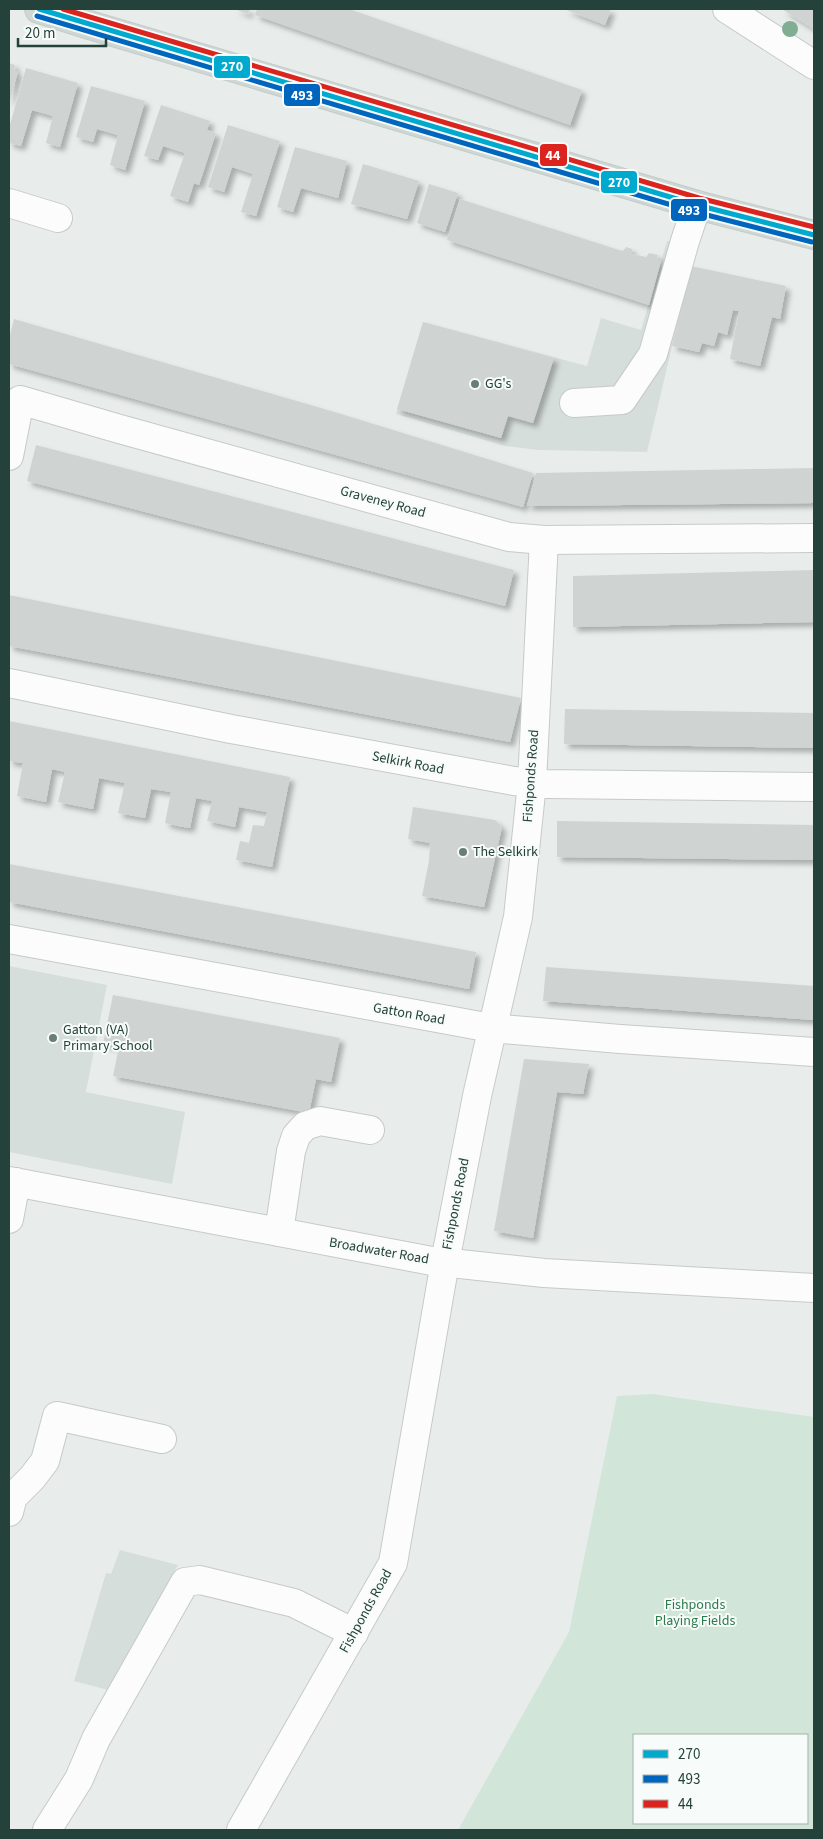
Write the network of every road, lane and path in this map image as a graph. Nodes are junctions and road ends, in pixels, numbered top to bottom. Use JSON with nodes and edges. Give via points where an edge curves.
{"nodes":[{"id":1,"x":39,"y":9,"type":"edge"},
{"id":2,"x":728,"y":9,"type":"edge"},
{"id":3,"x":814,"y":65,"type":"edge"},
{"id":4,"x":9,"y":203,"type":"edge"},
{"id":5,"x":697,"y":205,"type":"junction"},
{"id":6,"x":58,"y":218,"type":"dead end"},
{"id":7,"x":814,"y":235,"type":"edge"},
{"id":8,"x":14,"y":394,"type":"edge"},
{"id":9,"x":574,"y":403,"type":"dead end"},
{"id":10,"x":9,"y":456,"type":"edge"},
{"id":11,"x":814,"y":538,"type":"edge"},
{"id":12,"x":544,"y":540,"type":"junction"},
{"id":13,"x":9,"y":683,"type":"edge"},
{"id":14,"x":532,"y":783,"type":"junction"},
{"id":15,"x":814,"y":787,"type":"edge"},
{"id":16,"x":9,"y":939,"type":"edge"},
{"id":17,"x":491,"y":1028,"type":"junction"},
{"id":18,"x":814,"y":1052,"type":"edge"},
{"id":19,"x":370,"y":1130,"type":"dead end"},
{"id":20,"x":12,"y":1181,"type":"edge"},
{"id":21,"x":9,"y":1219,"type":"edge"},
{"id":22,"x":279,"y":1232,"type":"junction"},
{"id":23,"x":445,"y":1262,"type":"junction"},
{"id":24,"x":814,"y":1288,"type":"edge"},
{"id":25,"x":162,"y":1439,"type":"dead end"},
{"id":26,"x":10,"y":1502,"type":"edge"},
{"id":27,"x":354,"y":1633,"type":"junction"},
{"id":28,"x":47,"y":1830,"type":"edge"},
{"id":29,"x":241,"y":1830,"type":"edge"}],
"edges":[{"from":1,"to":5,"type":"main road"},
{"from":2,"to":3,"type":"street"},
{"from":4,"to":6,"type":"street"},
{"from":5,"to":7,"type":"main road"},
{"from":5,"to":9,"type":"street","via":[[653,354],[622,400]]},
{"from":8,"to":10,"type":"street","name":"Graveney Road"},
{"from":8,"to":12,"type":"street","name":"Graveney Road","via":[[116,428],[509,537]]},
{"from":11,"to":12,"type":"street","name":"Graveney Road"},
{"from":12,"to":14,"type":"street","name":"Fishponds Road"},
{"from":13,"to":14,"type":"street","name":"Selkirk Road","via":[[269,736]]},
{"from":14,"to":15,"type":"street","name":"Selkirk Road"},
{"from":14,"to":17,"type":"street","name":"Fishponds Road","via":[[518,917]]},
{"from":16,"to":17,"type":"street","name":"Gatton Road"},
{"from":17,"to":18,"type":"street","name":"Gatton Road"},
{"from":17,"to":23,"type":"street","name":"Fishponds Road"},
{"from":19,"to":22,"type":"street","via":[[320,1121],[305,1126],[296,1136]]},
{"from":20,"to":21,"type":"street"},
{"from":20,"to":22,"type":"street","name":"Broadwater Road"},
{"from":22,"to":23,"type":"street","name":"Broadwater Road"},
{"from":23,"to":24,"type":"street","name":"Broadwater Road","via":[[544,1273]]},
{"from":23,"to":27,"type":"street","name":"Fishponds Road","via":[[393,1563]]},
{"from":25,"to":26,"type":"street","via":[[57,1416],[45,1461]]},
{"from":27,"to":28,"type":"street","via":[[294,1602],[200,1580],[185,1582],[96,1739],[79,1779]]},
{"from":27,"to":29,"type":"street","name":"Fishponds Road"}]}
